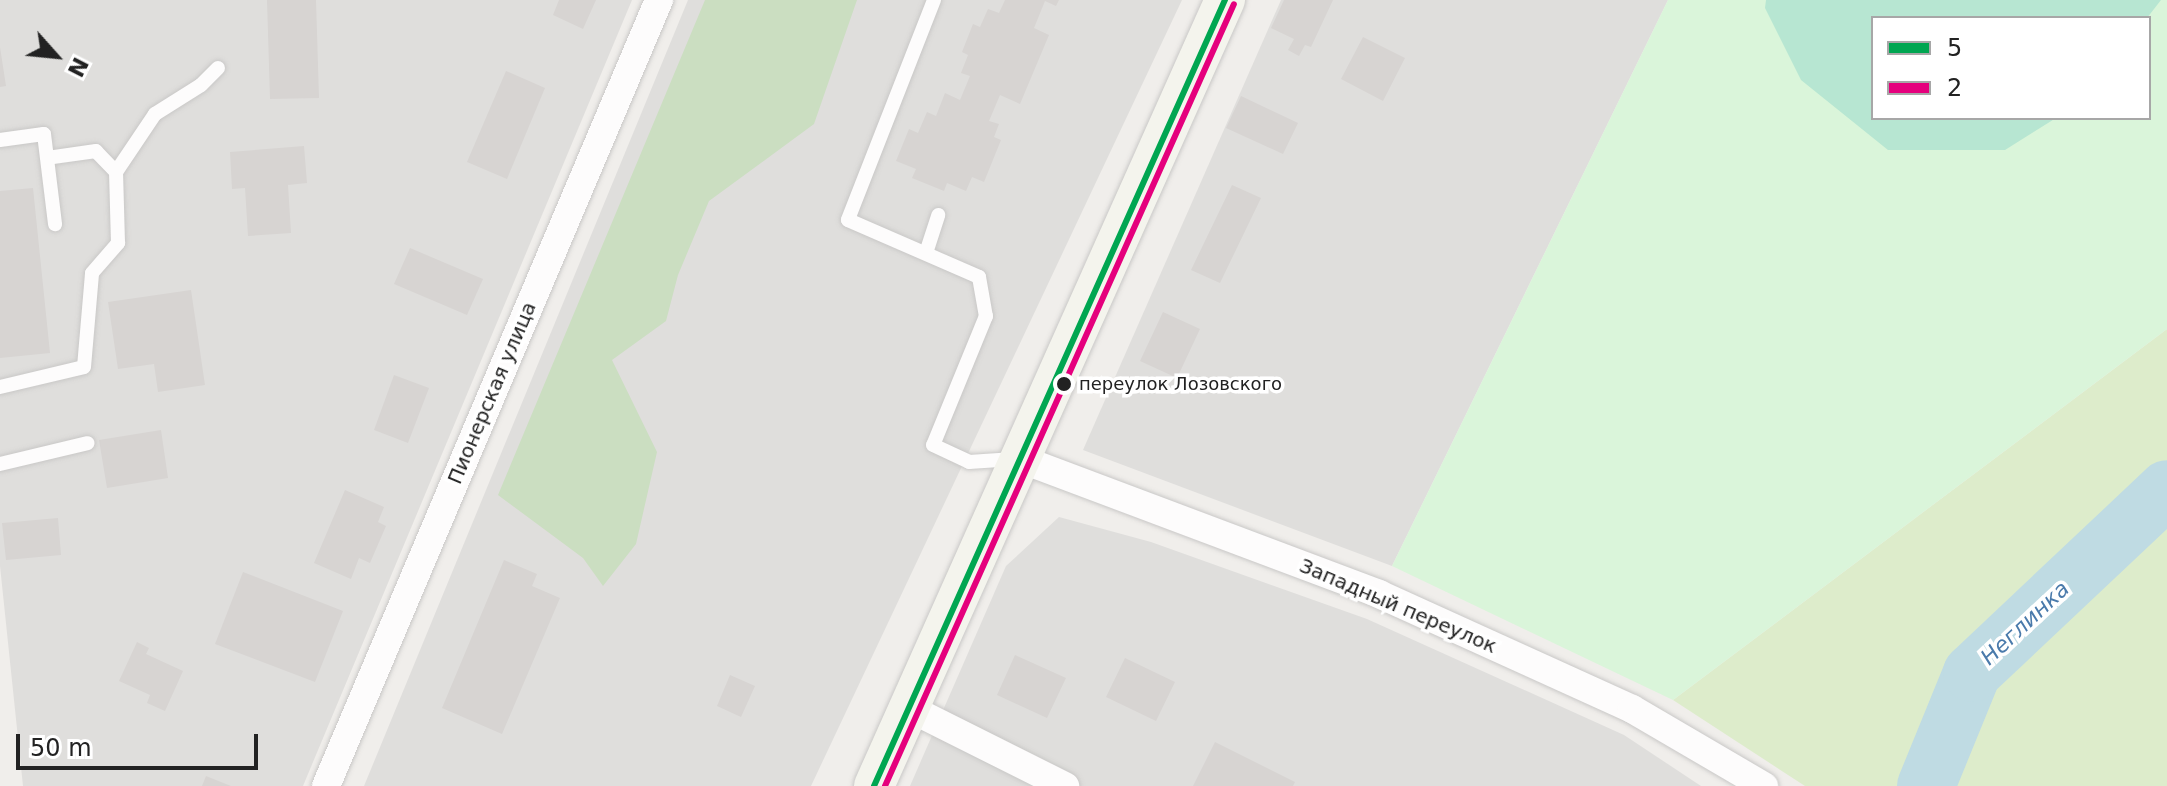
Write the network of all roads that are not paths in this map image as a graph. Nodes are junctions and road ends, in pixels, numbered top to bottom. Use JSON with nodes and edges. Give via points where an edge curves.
{"nodes":[{"id":1,"x":659,"y":0,"type":"edge"},
{"id":2,"x":934,"y":0,"type":"edge"},
{"id":3,"x":1225,"y":0,"type":"edge"},
{"id":4,"x":218,"y":68,"type":"dead end"},
{"id":5,"x":0,"y":140,"type":"edge"},
{"id":6,"x":47,"y":158,"type":"junction"},
{"id":7,"x":116,"y":172,"type":"junction"},
{"id":8,"x":938,"y":215,"type":"dead end"},
{"id":9,"x":55,"y":224,"type":"dead end"},
{"id":10,"x":926,"y":253,"type":"junction"},
{"id":11,"x":0,"y":387,"type":"edge"},
{"id":12,"x":88,"y":443,"type":"dead end"},
{"id":13,"x":1018,"y":458,"type":"junction"},
{"id":14,"x":0,"y":464,"type":"edge"},
{"id":15,"x":907,"y":707,"type":"junction"},
{"id":16,"x":326,"y":786,"type":"edge"},
{"id":17,"x":874,"y":786,"type":"edge"},
{"id":18,"x":1065,"y":786,"type":"edge"},
{"id":19,"x":1764,"y":786,"type":"edge"}],
"edges":[{"from":1,"to":16,"type":"street","name":"Пионерская улица"},
{"from":2,"to":10,"type":"lane","via":[[848,220]]},
{"from":3,"to":13,"type":"main road"},
{"from":4,"to":7,"type":"lane","via":[[155,114]]},
{"from":5,"to":6,"type":"lane","via":[[44,134]]},
{"from":6,"to":7,"type":"lane","via":[[96,151]]},
{"from":6,"to":9,"type":"lane"},
{"from":7,"to":11,"type":"lane","via":[[118,243],[92,273],[84,367]]},
{"from":8,"to":10,"type":"lane"},
{"from":10,"to":13,"type":"lane","via":[[979,277],[986,316],[933,445],[969,462]]},
{"from":12,"to":14,"type":"lane"},
{"from":13,"to":15,"type":"main road"},
{"from":13,"to":19,"type":"street","name":"Западный переулок","via":[[1379,594],[1632,709]]},
{"from":15,"to":17,"type":"main road"},
{"from":15,"to":18,"type":"street"}]}
